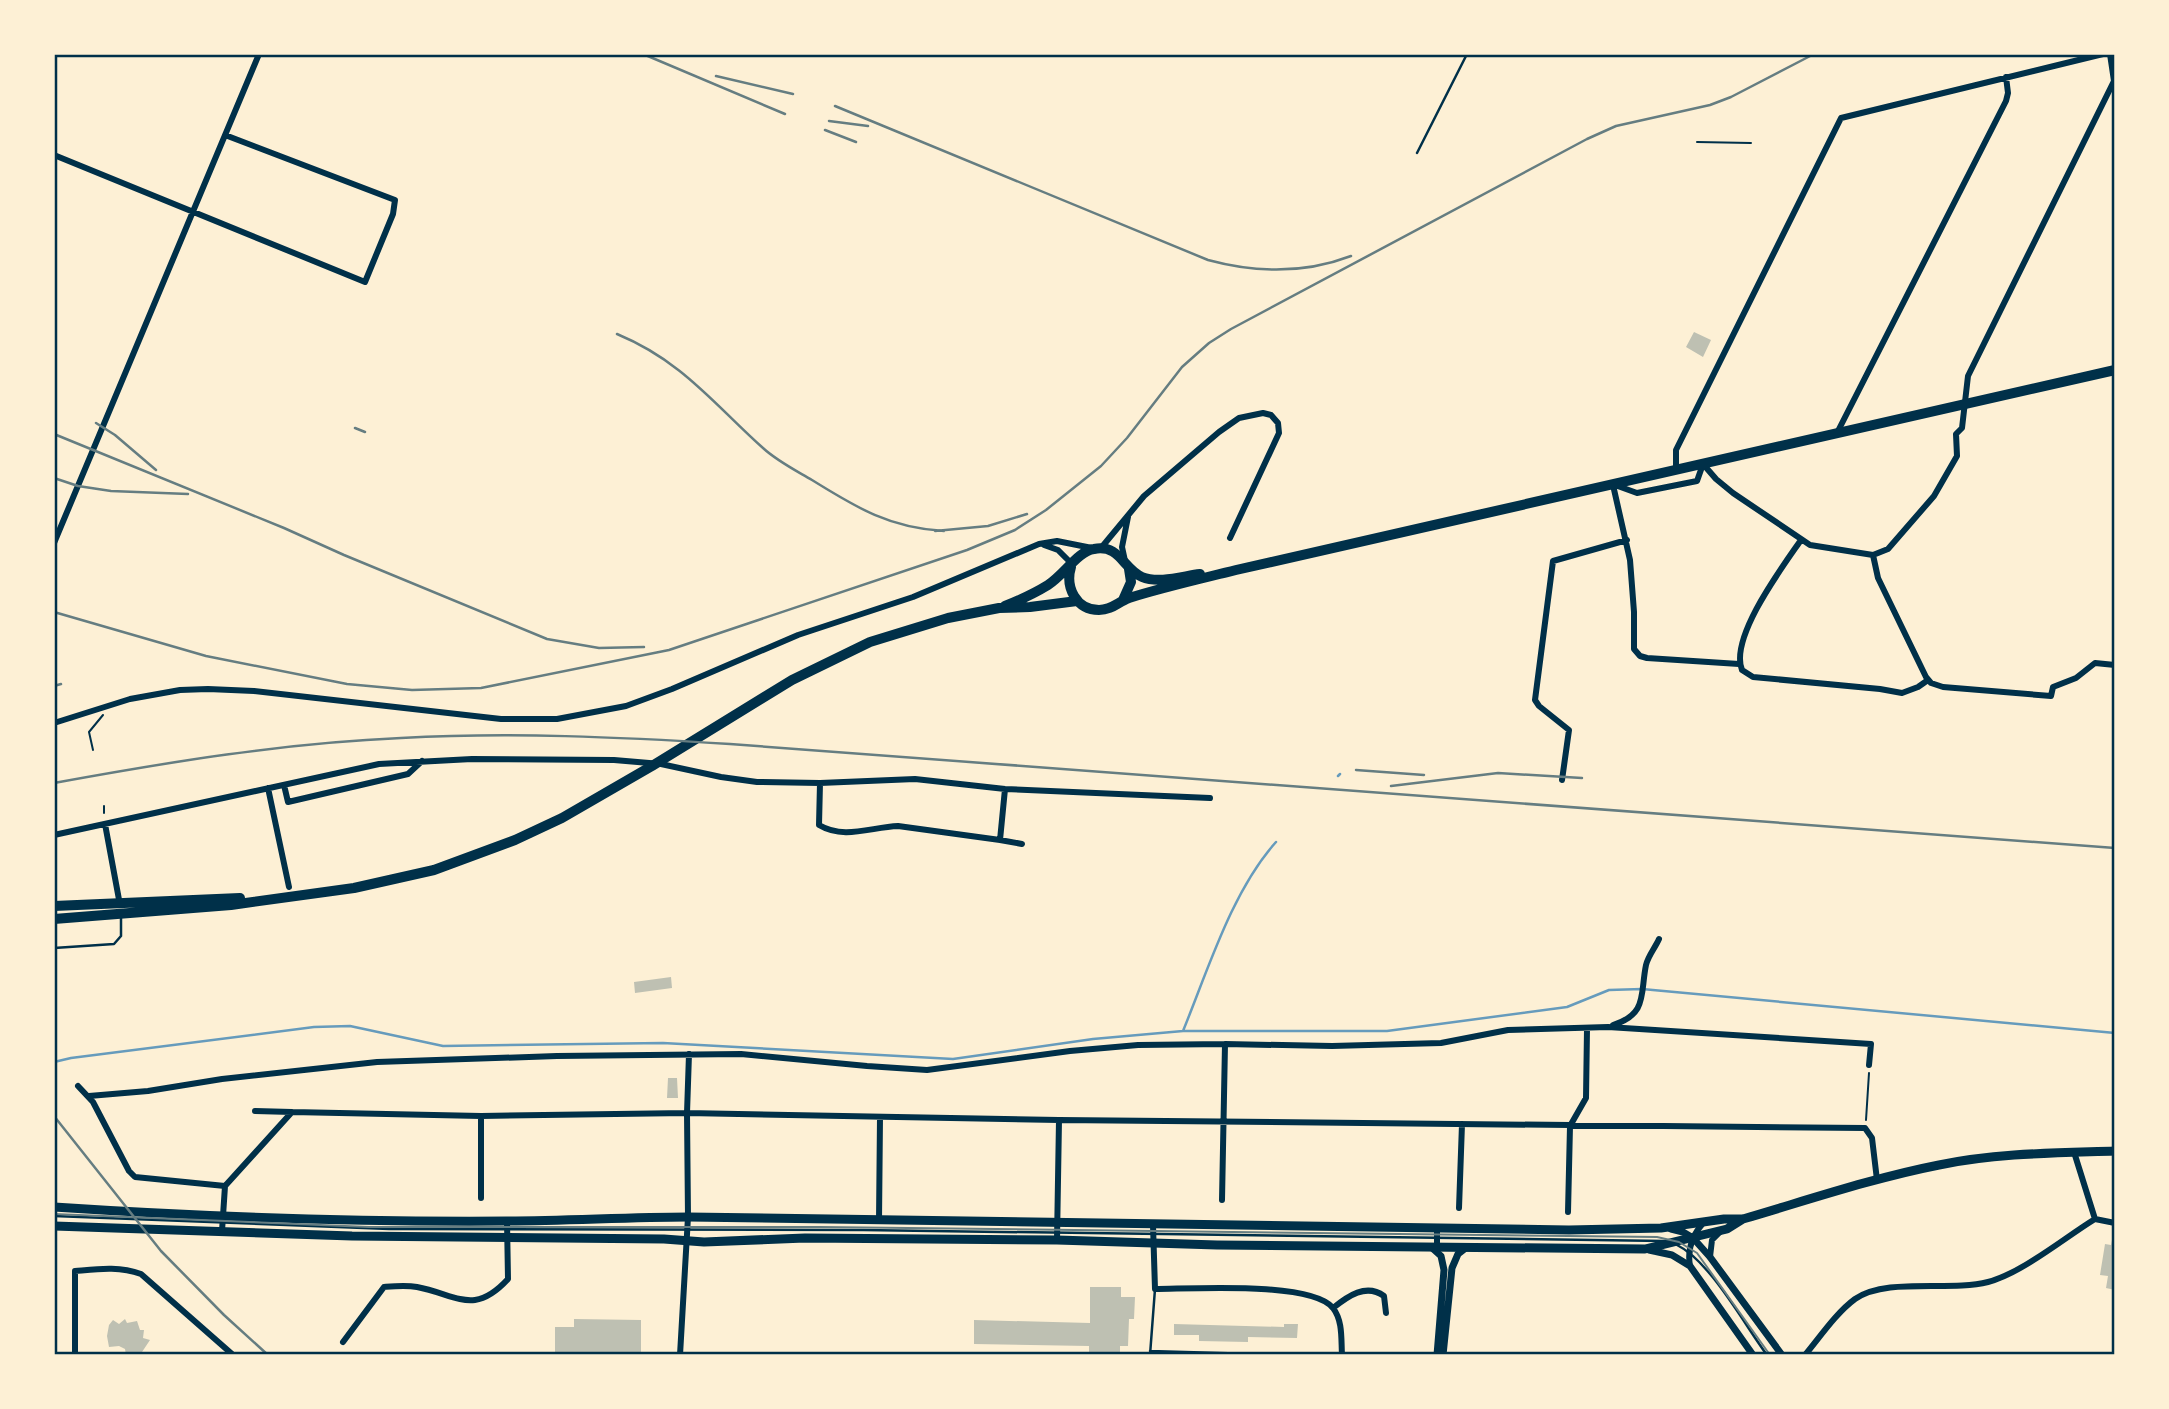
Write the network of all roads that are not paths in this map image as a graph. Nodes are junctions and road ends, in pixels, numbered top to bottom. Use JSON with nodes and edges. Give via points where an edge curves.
{"nodes":[{"id":1,"x":259,"y":54,"type":"edge"},
{"id":2,"x":1467,"y":54,"type":"edge"},
{"id":3,"x":2103,"y":54,"type":"edge"},
{"id":4,"x":2110,"y":54,"type":"edge"},
{"id":5,"x":2006,"y":77,"type":"junction"},
{"id":6,"x":225,"y":135,"type":"junction"},
{"id":7,"x":1417,"y":153,"type":"dead end"},
{"id":8,"x":54,"y":155,"type":"edge"},
{"id":9,"x":193,"y":212,"type":"junction"},
{"id":10,"x":2115,"y":370,"type":"edge"},
{"id":11,"x":1965,"y":404,"type":"junction"},
{"id":12,"x":1837,"y":433,"type":"junction"},
{"id":13,"x":1703,"y":464,"type":"junction"},
{"id":14,"x":1676,"y":470,"type":"junction"},
{"id":15,"x":1613,"y":485,"type":"junction"},
{"id":16,"x":1128,"y":515,"type":"junction"},
{"id":17,"x":1230,"y":538,"type":"dead end"},
{"id":18,"x":1627,"y":540,"type":"junction"},
{"id":19,"x":1801,"y":540,"type":"junction"},
{"id":20,"x":54,"y":543,"type":"edge"},
{"id":21,"x":1039,"y":544,"type":"junction"},
{"id":22,"x":1097,"y":548,"type":"junction"},
{"id":23,"x":1873,"y":555,"type":"junction"},
{"id":24,"x":1127,"y":565,"type":"junction"},
{"id":25,"x":1071,"y":566,"type":"junction"},
{"id":26,"x":1236,"y":570,"type":"junction"},
{"id":27,"x":1077,"y":601,"type":"junction"},
{"id":28,"x":1122,"y":601,"type":"junction"},
{"id":29,"x":999,"y":608,"type":"junction"},
{"id":30,"x":1739,"y":664,"type":"junction"},
{"id":31,"x":2115,"y":666,"type":"edge"},
{"id":32,"x":1927,"y":680,"type":"junction"},
{"id":33,"x":54,"y":723,"type":"edge"},
{"id":34,"x":424,"y":760,"type":"junction"},
{"id":35,"x":1562,"y":780,"type":"dead end"},
{"id":36,"x":820,"y":783,"type":"junction"},
{"id":37,"x":284,"y":785,"type":"junction"},
{"id":38,"x":268,"y":788,"type":"junction"},
{"id":39,"x":1005,"y":789,"type":"junction"},
{"id":40,"x":1210,"y":798,"type":"dead end"},
{"id":41,"x":105,"y":824,"type":"junction"},
{"id":42,"x":54,"y":835,"type":"edge"},
{"id":43,"x":1000,"y":840,"type":"junction"},
{"id":44,"x":1022,"y":844,"type":"dead end"},
{"id":45,"x":289,"y":891,"type":"junction"},
{"id":46,"x":120,"y":902,"type":"junction"},
{"id":47,"x":54,"y":906,"type":"edge"},
{"id":48,"x":121,"y":915,"type":"junction"},
{"id":49,"x":54,"y":919,"type":"edge"},
{"id":50,"x":1659,"y":939,"type":"dead end"},
{"id":51,"x":54,"y":948,"type":"edge"},
{"id":52,"x":1608,"y":1027,"type":"junction"},
{"id":53,"x":1587,"y":1029,"type":"junction"},
{"id":54,"x":1224,"y":1044,"type":"junction"},
{"id":55,"x":689,"y":1054,"type":"junction"},
{"id":56,"x":1869,"y":1065,"type":"road end"},
{"id":57,"x":78,"y":1086,"type":"dead end"},
{"id":58,"x":89,"y":1096,"type":"junction"},
{"id":59,"x":255,"y":1111,"type":"dead end"},
{"id":60,"x":292,"y":1112,"type":"junction"},
{"id":61,"x":687,"y":1114,"type":"junction"},
{"id":62,"x":481,"y":1116,"type":"junction"},
{"id":63,"x":880,"y":1117,"type":"junction"},
{"id":64,"x":1059,"y":1120,"type":"junction"},
{"id":65,"x":1225,"y":1120,"type":"junction"},
{"id":66,"x":1462,"y":1124,"type":"junction"},
{"id":67,"x":1570,"y":1126,"type":"junction"},
{"id":68,"x":2115,"y":1151,"type":"edge"},
{"id":69,"x":2074,"y":1152,"type":"junction"},
{"id":70,"x":1877,"y":1180,"type":"junction"},
{"id":71,"x":225,"y":1186,"type":"junction"},
{"id":72,"x":481,"y":1198,"type":"dead end"},
{"id":73,"x":1222,"y":1200,"type":"dead end"},
{"id":74,"x":54,"y":1207,"type":"edge"},
{"id":75,"x":1459,"y":1208,"type":"dead end"},
{"id":76,"x":1568,"y":1212,"type":"dead end"},
{"id":77,"x":54,"y":1216,"type":"edge"},
{"id":78,"x":688,"y":1217,"type":"junction"},
{"id":79,"x":1743,"y":1219,"type":"junction"},
{"id":80,"x":2095,"y":1219,"type":"junction"},
{"id":81,"x":878,"y":1222,"type":"junction"},
{"id":82,"x":1704,"y":1222,"type":"junction"},
{"id":83,"x":2115,"y":1223,"type":"edge"},
{"id":84,"x":222,"y":1224,"type":"junction"},
{"id":85,"x":54,"y":1226,"type":"edge"},
{"id":86,"x":1661,"y":1228,"type":"junction"},
{"id":87,"x":507,"y":1229,"type":"junction"},
{"id":88,"x":687,"y":1229,"type":"junction"},
{"id":89,"x":892,"y":1230,"type":"junction"},
{"id":90,"x":1721,"y":1230,"type":"junction"},
{"id":91,"x":1057,"y":1232,"type":"junction"},
{"id":92,"x":1153,"y":1233,"type":"junction"},
{"id":93,"x":1693,"y":1238,"type":"junction"},
{"id":94,"x":685,"y":1241,"type":"junction"},
{"id":95,"x":1436,"y":1242,"type":"junction"},
{"id":96,"x":1674,"y":1243,"type":"junction"},
{"id":97,"x":1467,"y":1247,"type":"junction"},
{"id":98,"x":1645,"y":1249,"type":"junction"},
{"id":99,"x":1689,"y":1251,"type":"junction"},
{"id":100,"x":1710,"y":1257,"type":"junction"},
{"id":101,"x":1690,"y":1266,"type":"junction"},
{"id":102,"x":1155,"y":1289,"type":"junction"},
{"id":103,"x":1333,"y":1308,"type":"junction"},
{"id":104,"x":1386,"y":1313,"type":"dead end"},
{"id":105,"x":343,"y":1342,"type":"dead end"},
{"id":106,"x":1150,"y":1353,"type":"edge"},
{"id":107,"x":75,"y":1355,"type":"edge"},
{"id":108,"x":233,"y":1355,"type":"edge"},
{"id":109,"x":680,"y":1355,"type":"edge"},
{"id":110,"x":1285,"y":1355,"type":"edge"},
{"id":111,"x":1342,"y":1355,"type":"edge"},
{"id":112,"x":1437,"y":1355,"type":"edge"},
{"id":113,"x":1443,"y":1355,"type":"edge"},
{"id":114,"x":1753,"y":1355,"type":"edge"},
{"id":115,"x":1767,"y":1355,"type":"edge"},
{"id":116,"x":1782,"y":1355,"type":"edge"},
{"id":117,"x":1805,"y":1355,"type":"edge"}],
"edges":[{"from":1,"to":6,"type":"street"},
{"from":2,"to":7,"type":"lane"},
{"from":3,"to":5,"type":"street"},
{"from":4,"to":11,"type":"street","via":[[2114,81],[1970,371]]},
{"from":5,"to":12,"type":"street","via":[[2006,101]]},
{"from":5,"to":14,"type":"street","via":[[1841,118],[1676,450]]},
{"from":6,"to":9,"type":"street"},
{"from":6,"to":9,"type":"street","via":[[395,200],[365,282]]},
{"from":8,"to":9,"type":"street"},
{"from":9,"to":20,"type":"street"},
{"from":10,"to":11,"type":"main road"},
{"from":11,"to":12,"type":"main road"},
{"from":11,"to":23,"type":"street","via":[[1962,428],[1956,434],[1957,456],[1944,480],[1888,549]]},
{"from":12,"to":13,"type":"main road"},
{"from":13,"to":14,"type":"main road"},
{"from":13,"to":15,"type":"street","via":[[1697,481],[1679,486],[1637,494]]},
{"from":13,"to":19,"type":"street","via":[[1732,493]]},
{"from":14,"to":15,"type":"main road"},
{"from":15,"to":18,"type":"street"},
{"from":15,"to":26,"type":"main road"},
{"from":16,"to":17,"type":"street","via":[[1219,432],[1239,418],[1263,412],[1278,423],[1279,433]]},
{"from":16,"to":22,"type":"street"},
{"from":16,"to":24,"type":"street","via":[[1122,547]]},
{"from":18,"to":30,"type":"street","via":[[1634,649],[1640,656]]},
{"from":18,"to":35,"type":"street","via":[[1553,562],[1535,700],[1569,730]]},
{"from":19,"to":23,"type":"street"},
{"from":19,"to":30,"type":"street","via":[[1755,611]]},
{"from":21,"to":22,"type":"street","via":[[1057,541]]},
{"from":21,"to":25,"type":"street","via":[[1058,550]]},
{"from":21,"to":33,"type":"street","via":[[914,597],[798,635],[651,698],[598,713],[501,719],[230,690],[180,690],[108,705]]},
{"from":22,"to":24,"type":"main road","via":[[1115,552]]},
{"from":22,"to":25,"type":"main road","via":[[1081,554]]},
{"from":23,"to":32,"type":"street","via":[[1878,578]]},
{"from":24,"to":26,"type":"main road","via":[[1139,576],[1156,580]]},
{"from":24,"to":28,"type":"main road","via":[[1129,589]]},
{"from":25,"to":27,"type":"main road","via":[[1070,589]]},
{"from":25,"to":29,"type":"main road","via":[[1039,590]]},
{"from":26,"to":28,"type":"main road"},
{"from":27,"to":28,"type":"main road","via":[[1102,610]]},
{"from":27,"to":29,"type":"main road"},
{"from":29,"to":45,"type":"main road","via":[[948,618],[832,659],[606,793],[515,841],[382,883]]},
{"from":30,"to":32,"type":"street","via":[[1753,677],[1902,693]]},
{"from":31,"to":32,"type":"street","via":[[2095,663],[2076,678],[2053,687],[2052,696],[1943,687]]},
{"from":34,"to":36,"type":"street","via":[[614,760],[661,764],[721,778]]},
{"from":34,"to":37,"type":"street","via":[[379,764]]},
{"from":34,"to":37,"type":"street","via":[[408,774],[288,802]]},
{"from":36,"to":39,"type":"street","via":[[915,779]]},
{"from":36,"to":43,"type":"street","via":[[818,825],[827,831],[853,834],[898,826]]},
{"from":37,"to":38,"type":"street"},
{"from":38,"to":41,"type":"street"},
{"from":38,"to":45,"type":"street"},
{"from":39,"to":40,"type":"street"},
{"from":39,"to":43,"type":"street"},
{"from":41,"to":42,"type":"street"},
{"from":41,"to":46,"type":"street"},
{"from":43,"to":44,"type":"street"},
{"from":45,"to":46,"type":"main road"},
{"from":45,"to":48,"type":"main road","via":[[231,905]]},
{"from":46,"to":47,"type":"main road"},
{"from":46,"to":48,"type":"street"},
{"from":48,"to":49,"type":"main road"},
{"from":48,"to":51,"type":"lane","via":[[121,936],[114,944]]},
{"from":50,"to":52,"type":"street","via":[[1647,962],[1642,1002],[1636,1012]]},
{"from":52,"to":53,"type":"street"},
{"from":52,"to":56,"type":"street","via":[[1871,1044]]},
{"from":53,"to":54,"type":"street","via":[[1508,1030],[1441,1043]]},
{"from":53,"to":67,"type":"street","via":[[1586,1098]]},
{"from":54,"to":55,"type":"street","via":[[1111,1048],[927,1070]]},
{"from":54,"to":65,"type":"street"},
{"from":55,"to":58,"type":"street","via":[[377,1062]]},
{"from":55,"to":61,"type":"street"},
{"from":57,"to":58,"type":"street"},
{"from":58,"to":71,"type":"street","via":[[135,1177]]},
{"from":59,"to":60,"type":"street"},
{"from":60,"to":62,"type":"street"},
{"from":60,"to":71,"type":"street"},
{"from":61,"to":62,"type":"street"},
{"from":61,"to":63,"type":"street"},
{"from":61,"to":78,"type":"street"},
{"from":62,"to":72,"type":"street"},
{"from":63,"to":64,"type":"street"},
{"from":63,"to":81,"type":"street"},
{"from":64,"to":65,"type":"street"},
{"from":64,"to":91,"type":"street"},
{"from":65,"to":66,"type":"street"},
{"from":65,"to":73,"type":"street"},
{"from":66,"to":67,"type":"street"},
{"from":66,"to":75,"type":"street"},
{"from":67,"to":70,"type":"street","via":[[1865,1128],[1872,1138]]},
{"from":67,"to":76,"type":"street"},
{"from":68,"to":69,"type":"main road"},
{"from":69,"to":70,"type":"main road","via":[[1994,1156]]},
{"from":69,"to":80,"type":"street"},
{"from":70,"to":79,"type":"main road"},
{"from":71,"to":84,"type":"street"},
{"from":74,"to":84,"type":"main road"},
{"from":77,"to":84,"type":"lane"},
{"from":78,"to":81,"type":"main road"},
{"from":78,"to":87,"type":"main road"},
{"from":78,"to":88,"type":"street"},
{"from":79,"to":82,"type":"main road"},
{"from":79,"to":90,"type":"main road"},
{"from":80,"to":83,"type":"street"},
{"from":80,"to":117,"type":"street","via":[[2016,1270],[1989,1281],[1864,1294],[1845,1308]]},
{"from":81,"to":89,"type":"main road"},
{"from":82,"to":86,"type":"main road"},
{"from":82,"to":93,"type":"street"},
{"from":84,"to":85,"type":"main road"},
{"from":84,"to":87,"type":"main road","via":[[319,1220]]},
{"from":84,"to":87,"type":"main road","via":[[352,1236]]},
{"from":86,"to":93,"type":"street"},
{"from":86,"to":95,"type":"main road","via":[[1569,1230]]},
{"from":87,"to":88,"type":"lane"},
{"from":87,"to":94,"type":"main road"},
{"from":87,"to":105,"type":"street","via":[[508,1279],[488,1297],[462,1301],[419,1288],[384,1287]]},
{"from":88,"to":89,"type":"lane"},
{"from":88,"to":94,"type":"street"},
{"from":89,"to":91,"type":"main road"},
{"from":89,"to":91,"type":"main road"},
{"from":89,"to":94,"type":"main road"},
{"from":90,"to":93,"type":"main road"},
{"from":90,"to":100,"type":"street","via":[[1712,1240]]},
{"from":91,"to":92,"type":"main road"},
{"from":91,"to":92,"type":"main road"},
{"from":92,"to":95,"type":"main road","via":[[1266,1225]]},
{"from":92,"to":95,"type":"main road","via":[[1217,1245]]},
{"from":92,"to":102,"type":"street"},
{"from":93,"to":96,"type":"main road"},
{"from":93,"to":99,"type":"street"},
{"from":93,"to":100,"type":"street"},
{"from":94,"to":109,"type":"street"},
{"from":95,"to":96,"type":"lane","via":[[1649,1239]]},
{"from":95,"to":97,"type":"main road"},
{"from":95,"to":112,"type":"street","via":[[1444,1264]]},
{"from":96,"to":98,"type":"main road"},
{"from":96,"to":99,"type":"lane"},
{"from":97,"to":98,"type":"main road"},
{"from":97,"to":113,"type":"street","via":[[1452,1268]]},
{"from":98,"to":101,"type":"street","via":[[1672,1255]]},
{"from":99,"to":101,"type":"street"},
{"from":99,"to":115,"type":"lane"},
{"from":100,"to":116,"type":"street"},
{"from":101,"to":114,"type":"street"},
{"from":102,"to":103,"type":"street","via":[[1294,1290]]},
{"from":102,"to":106,"type":"lane"},
{"from":103,"to":104,"type":"street","via":[[1358,1292],[1373,1290],[1384,1296]]},
{"from":103,"to":111,"type":"street","via":[[1339,1317]]},
{"from":106,"to":110,"type":"lane"},
{"from":107,"to":108,"type":"street","via":[[75,1270],[117,1268],[141,1274]]}]}
